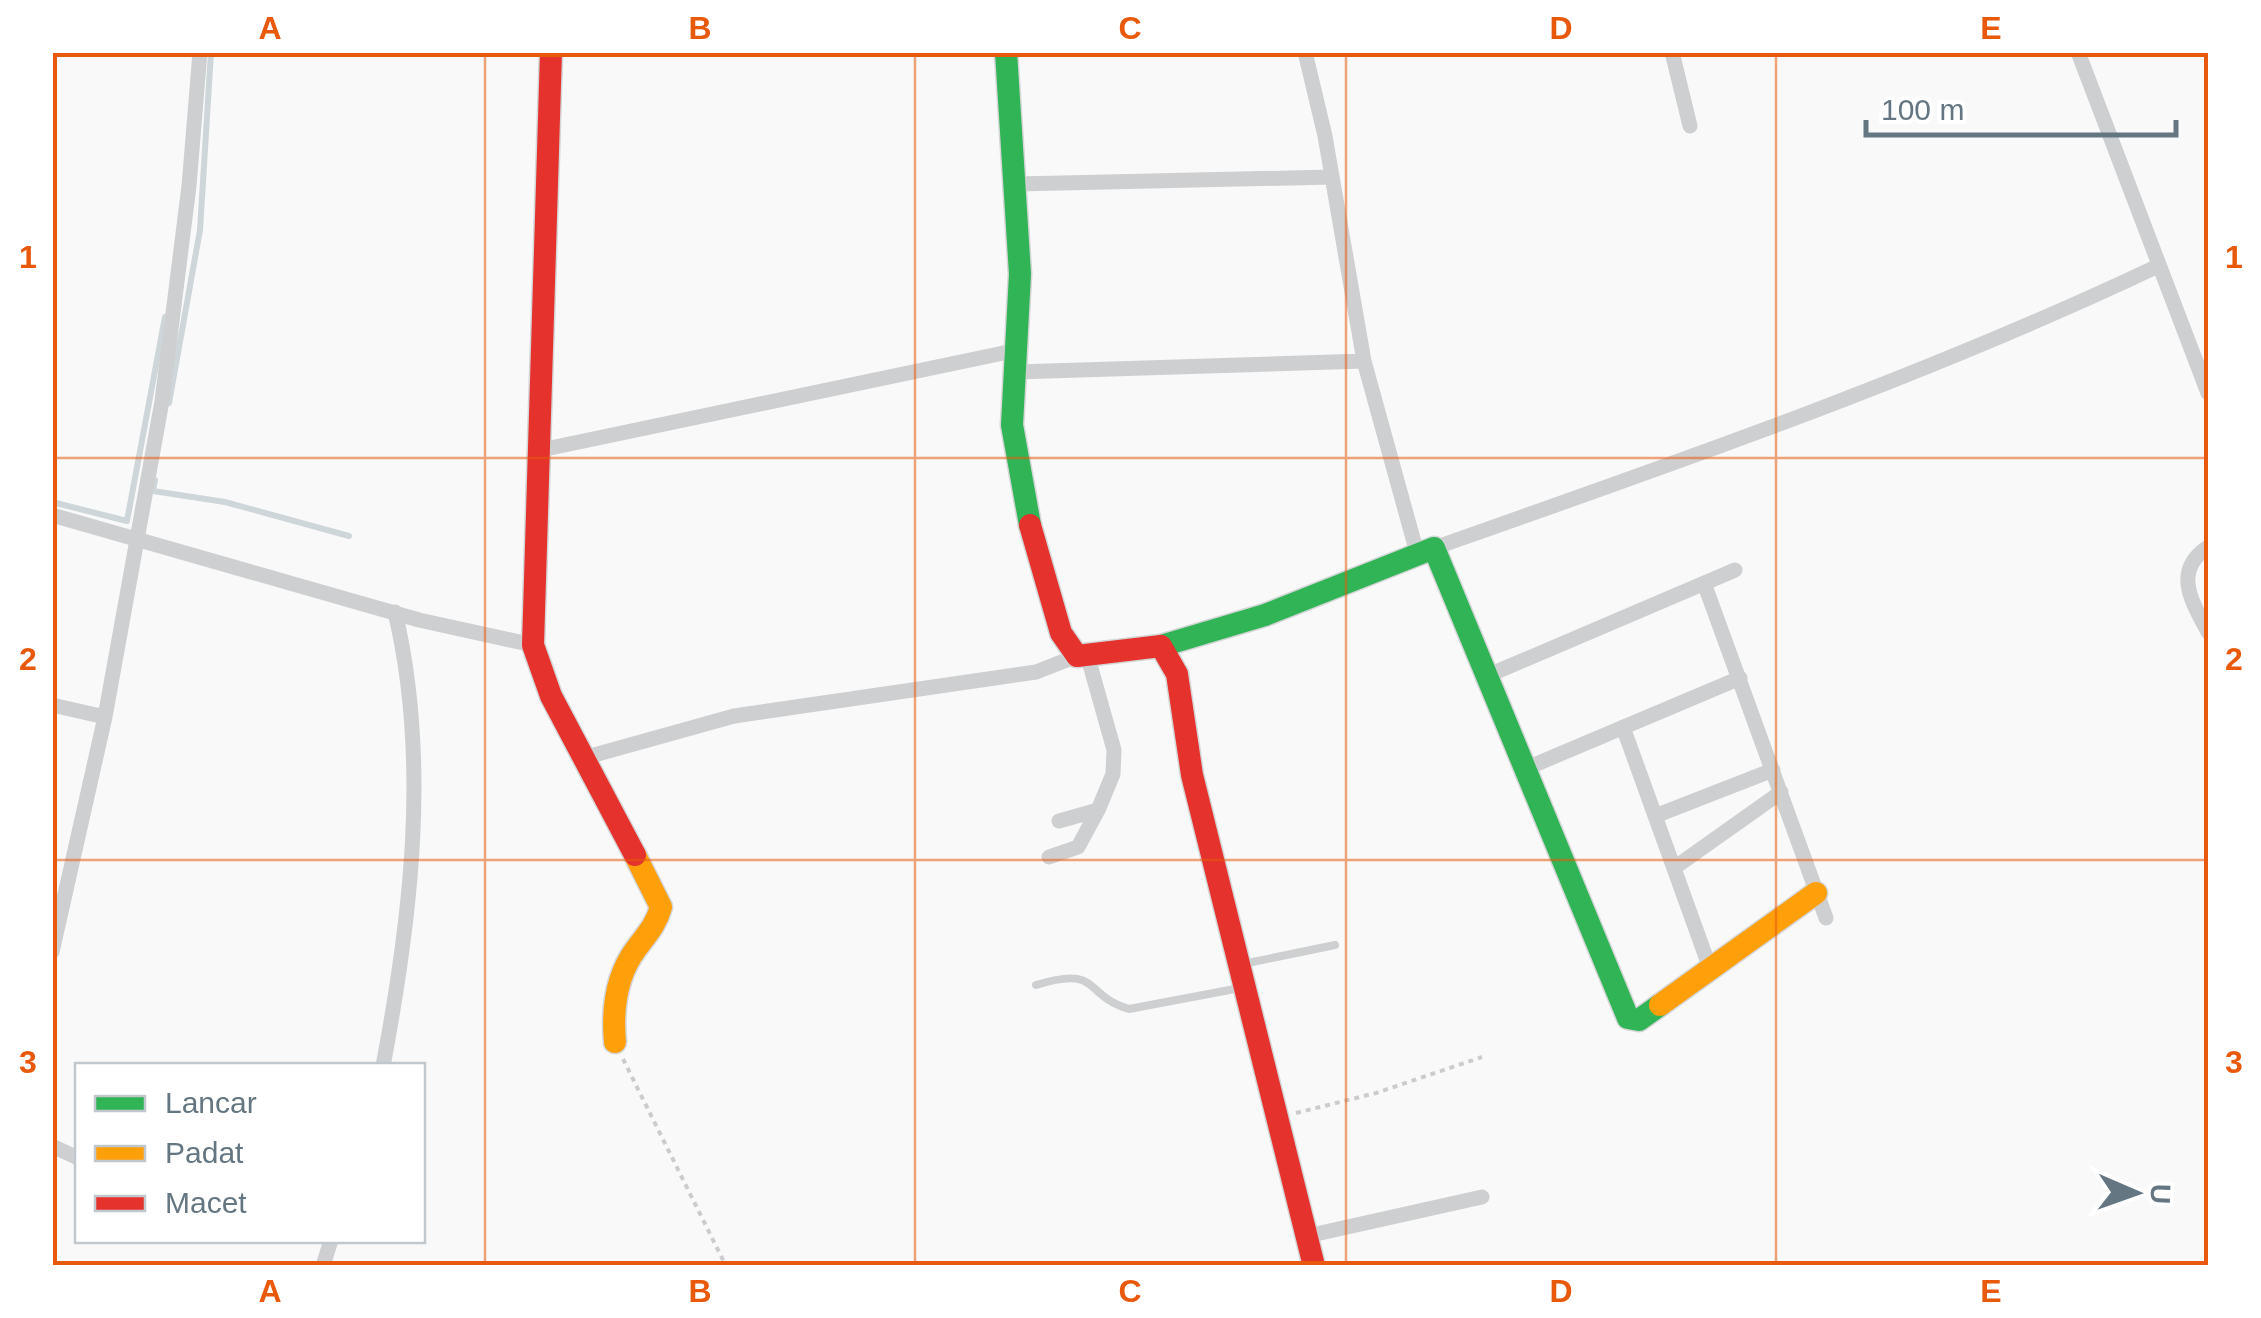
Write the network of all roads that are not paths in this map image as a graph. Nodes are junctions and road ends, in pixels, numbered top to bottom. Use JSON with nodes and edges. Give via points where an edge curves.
{"nodes":[{"id":1,"x":200,"y":52,"type":"edge"},
{"id":2,"x":551,"y":52,"type":"edge"},
{"id":3,"x":1006,"y":52,"type":"edge"},
{"id":4,"x":1305,"y":52,"type":"edge"},
{"id":5,"x":1672,"y":52,"type":"edge"},
{"id":6,"x":2078,"y":52,"type":"edge"},
{"id":7,"x":1690,"y":126,"type":"dead end"},
{"id":8,"x":1332,"y":176,"type":"junction"},
{"id":9,"x":1017,"y":184,"type":"junction"},
{"id":10,"x":2158,"y":266,"type":"junction"},
{"id":11,"x":1013,"y":361,"type":"junction"},
{"id":12,"x":1364,"y":361,"type":"junction"},
{"id":13,"x":2208,"y":389,"type":"edge"},
{"id":14,"x":536,"y":451,"type":"junction"},
{"id":15,"x":52,"y":515,"type":"edge"},
{"id":16,"x":134,"y":538,"type":"junction"},
{"id":17,"x":2208,"y":547,"type":"edge"},
{"id":18,"x":1425,"y":551,"type":"junction"},
{"id":19,"x":1735,"y":570,"type":"dead end"},
{"id":20,"x":1704,"y":584,"type":"junction"},
{"id":21,"x":395,"y":612,"type":"junction"},
{"id":22,"x":2208,"y":632,"type":"edge"},
{"id":23,"x":534,"y":645,"type":"junction"},
{"id":24,"x":1161,"y":646,"type":"junction"},
{"id":25,"x":1082,"y":655,"type":"junction"},
{"id":26,"x":1489,"y":675,"type":"junction"},
{"id":27,"x":1740,"y":678,"type":"junction"},
{"id":28,"x":52,"y":705,"type":"edge"},
{"id":29,"x":105,"y":717,"type":"junction"},
{"id":30,"x":1623,"y":727,"type":"junction"},
{"id":31,"x":588,"y":758,"type":"junction"},
{"id":32,"x":1527,"y":768,"type":"junction"},
{"id":33,"x":1773,"y":770,"type":"junction"},
{"id":34,"x":1780,"y":792,"type":"junction"},
{"id":35,"x":1098,"y":810,"type":"junction"},
{"id":36,"x":1655,"y":816,"type":"junction"},
{"id":37,"x":1059,"y":820,"type":"dead end"},
{"id":38,"x":1049,"y":857,"type":"dead end"},
{"id":39,"x":1674,"y":868,"type":"junction"},
{"id":40,"x":1816,"y":892,"type":"junction"},
{"id":41,"x":1826,"y":918,"type":"dead end"},
{"id":42,"x":1335,"y":945,"type":"dead end"},
{"id":43,"x":52,"y":952,"type":"edge"},
{"id":44,"x":1711,"y":971,"type":"junction"},
{"id":45,"x":1241,"y":976,"type":"junction"},
{"id":46,"x":1036,"y":986,"type":"dead end"},
{"id":47,"x":615,"y":1042,"type":"road end"},
{"id":48,"x":382,"y":1063,"type":"edge"},
{"id":49,"x":52,"y":1146,"type":"edge"},
{"id":50,"x":75,"y":1157,"type":"edge"},
{"id":51,"x":1482,"y":1198,"type":"dead end"},
{"id":52,"x":1306,"y":1236,"type":"junction"},
{"id":53,"x":1314,"y":1266,"type":"edge"}],
"edges":[{"from":1,"to":16,"type":"street","via":[[162,401]]},
{"from":2,"to":14,"type":"street"},
{"from":3,"to":9,"type":"street"},
{"from":4,"to":8,"type":"street"},
{"from":5,"to":7,"type":"street"},
{"from":6,"to":10,"type":"street"},
{"from":8,"to":9,"type":"street"},
{"from":8,"to":12,"type":"street"},
{"from":9,"to":11,"type":"street","via":[[1020,274]]},
{"from":10,"to":13,"type":"street"},
{"from":10,"to":18,"type":"street","via":[[1748,437]]},
{"from":11,"to":12,"type":"street"},
{"from":11,"to":14,"type":"street"},
{"from":11,"to":25,"type":"street","via":[[1012,425],[1025,509],[1056,619]]},
{"from":12,"to":18,"type":"street"},
{"from":14,"to":23,"type":"street"},
{"from":15,"to":16,"type":"street"},
{"from":16,"to":21,"type":"street"},
{"from":16,"to":29,"type":"street"},
{"from":17,"to":22,"type":"street","via":[[2186,574],[2187,592]]},
{"from":18,"to":24,"type":"street","via":[[1264,615]]},
{"from":18,"to":26,"type":"street"},
{"from":19,"to":20,"type":"street"},
{"from":20,"to":26,"type":"street"},
{"from":20,"to":27,"type":"street"},
{"from":21,"to":23,"type":"street"},
{"from":21,"to":48,"type":"street","via":[[407,661],[414,852]]},
{"from":23,"to":31,"type":"street","via":[[551,696]]},
{"from":24,"to":25,"type":"street"},
{"from":24,"to":45,"type":"street","via":[[1177,674],[1182,731]]},
{"from":25,"to":31,"type":"street","via":[[1036,672],[734,716]]},
{"from":25,"to":35,"type":"street","via":[[1114,750],[1113,774]]},
{"from":26,"to":32,"type":"street"},
{"from":27,"to":30,"type":"street"},
{"from":27,"to":33,"type":"street"},
{"from":28,"to":29,"type":"street"},
{"from":29,"to":43,"type":"street"},
{"from":30,"to":32,"type":"street"},
{"from":30,"to":36,"type":"street"},
{"from":31,"to":47,"type":"street","via":[[661,908],[656,929],[632,954],[615,999]]},
{"from":32,"to":44,"type":"street","via":[[1628,1018],[1639,1020]]},
{"from":33,"to":34,"type":"street"},
{"from":33,"to":36,"type":"street"},
{"from":34,"to":39,"type":"street"},
{"from":34,"to":40,"type":"street"},
{"from":35,"to":37,"type":"street"},
{"from":35,"to":38,"type":"street","via":[[1078,848]]},
{"from":36,"to":39,"type":"street"},
{"from":39,"to":44,"type":"street"},
{"from":40,"to":41,"type":"street"},
{"from":40,"to":44,"type":"street"},
{"from":42,"to":45,"type":"lane"},
{"from":45,"to":46,"type":"lane","via":[[1129,1009],[1085,979],[1067,976]]},
{"from":45,"to":52,"type":"street"},
{"from":49,"to":50,"type":"street"},
{"from":51,"to":52,"type":"street"},
{"from":52,"to":53,"type":"street"}]}
